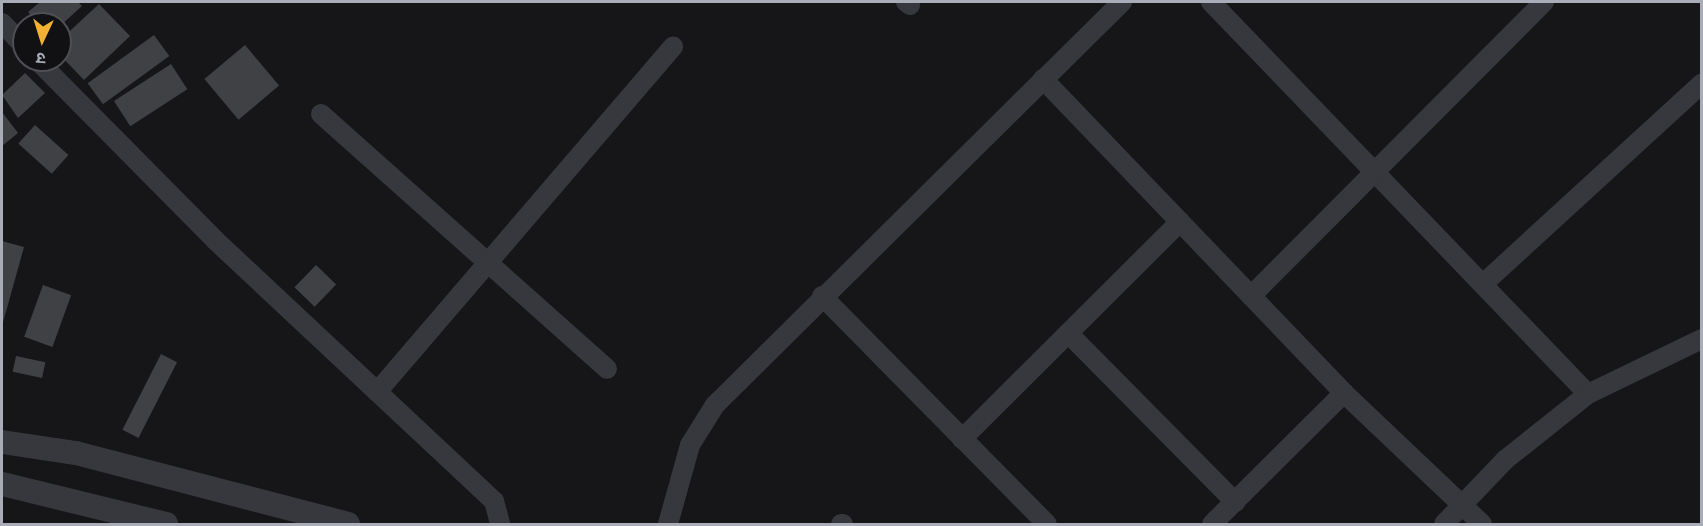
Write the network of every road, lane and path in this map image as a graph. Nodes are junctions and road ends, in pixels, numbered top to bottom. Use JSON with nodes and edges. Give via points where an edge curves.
{"nodes":[{"id":1,"x":1122,"y":2,"type":"edge"},
{"id":2,"x":1211,"y":2,"type":"edge"},
{"id":3,"x":1544,"y":2,"type":"edge"},
{"id":4,"x":674,"y":47,"type":"dead end"},
{"id":5,"x":49,"y":72,"type":"edge"},
{"id":6,"x":1042,"y":79,"type":"junction"},
{"id":7,"x":1701,"y":83,"type":"edge"},
{"id":8,"x":321,"y":114,"type":"dead end"},
{"id":9,"x":1375,"y":172,"type":"junction"},
{"id":10,"x":1180,"y":222,"type":"junction"},
{"id":11,"x":488,"y":263,"type":"junction"},
{"id":12,"x":1482,"y":284,"type":"junction"},
{"id":13,"x":822,"y":296,"type":"junction"},
{"id":14,"x":1251,"y":296,"type":"junction"},
{"id":15,"x":1068,"y":333,"type":"junction"},
{"id":16,"x":1701,"y":339,"type":"edge"},
{"id":17,"x":607,"y":369,"type":"dead end"},
{"id":18,"x":377,"y":392,"type":"junction"},
{"id":19,"x":1344,"y":393,"type":"junction"},
{"id":20,"x":1588,"y":394,"type":"junction"},
{"id":21,"x":962,"y":439,"type":"junction"},
{"id":22,"x":2,"y":442,"type":"edge"},
{"id":23,"x":2,"y":484,"type":"edge"},
{"id":24,"x":1235,"y":502,"type":"junction"},
{"id":25,"x":1461,"y":506,"type":"junction"},
{"id":26,"x":166,"y":525,"type":"edge"},
{"id":27,"x":348,"y":525,"type":"edge"},
{"id":28,"x":500,"y":525,"type":"edge"},
{"id":29,"x":668,"y":525,"type":"edge"},
{"id":30,"x":1047,"y":525,"type":"edge"},
{"id":31,"x":1212,"y":525,"type":"edge"},
{"id":32,"x":1444,"y":525,"type":"edge"},
{"id":33,"x":1482,"y":525,"type":"edge"}],
"edges":[{"from":1,"to":6,"type":"street"},
{"from":2,"to":9,"type":"street"},
{"from":3,"to":9,"type":"street"},
{"from":4,"to":11,"type":"street"},
{"from":5,"to":18,"type":"street","via":[[215,240]]},
{"from":6,"to":10,"type":"street"},
{"from":6,"to":13,"type":"street"},
{"from":7,"to":12,"type":"street"},
{"from":8,"to":11,"type":"street"},
{"from":9,"to":12,"type":"street"},
{"from":9,"to":14,"type":"street"},
{"from":10,"to":14,"type":"street"},
{"from":10,"to":15,"type":"street"},
{"from":11,"to":17,"type":"street"},
{"from":11,"to":18,"type":"street"},
{"from":12,"to":20,"type":"street"},
{"from":13,"to":21,"type":"street"},
{"from":13,"to":29,"type":"street","via":[[710,412],[690,445]]},
{"from":14,"to":19,"type":"street"},
{"from":15,"to":21,"type":"street"},
{"from":15,"to":24,"type":"street"},
{"from":16,"to":20,"type":"street"},
{"from":18,"to":28,"type":"street","via":[[494,501]]},
{"from":19,"to":24,"type":"street"},
{"from":19,"to":25,"type":"street"},
{"from":20,"to":25,"type":"street","via":[[1505,460]]},
{"from":21,"to":30,"type":"street"},
{"from":22,"to":27,"type":"street","via":[[76,453]]},
{"from":23,"to":26,"type":"street"},
{"from":24,"to":31,"type":"street"},
{"from":25,"to":32,"type":"street"},
{"from":25,"to":33,"type":"street"}]}
